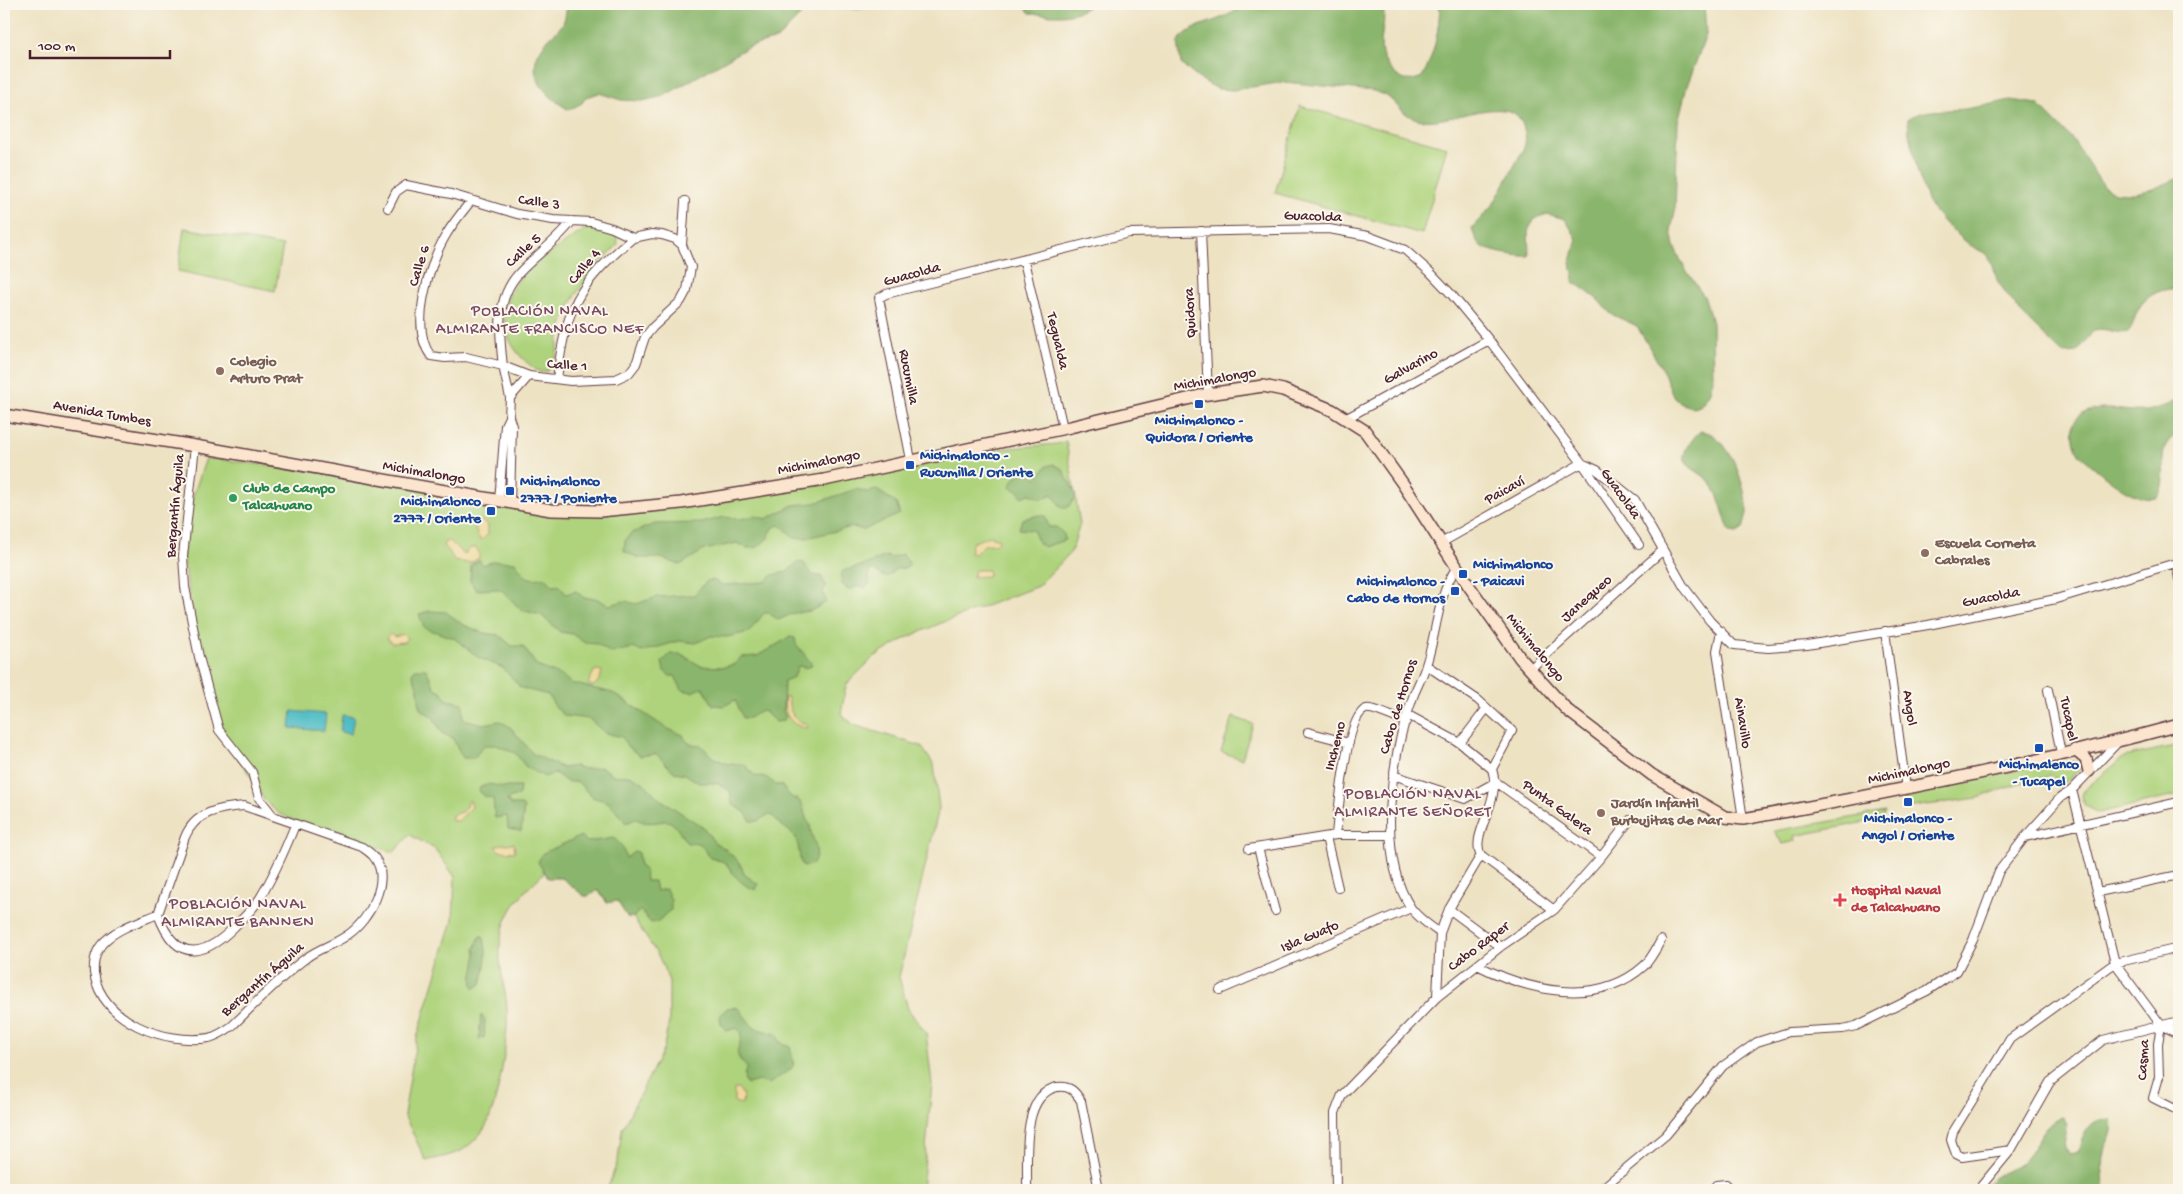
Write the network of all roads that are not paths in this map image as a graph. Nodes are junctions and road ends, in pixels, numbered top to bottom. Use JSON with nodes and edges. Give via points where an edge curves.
{"nodes":[{"id":1,"x":471,"y":201,"type":"junction"},
{"id":2,"x":685,"y":201,"type":"dead end"},
{"id":3,"x":388,"y":208,"type":"dead end"},
{"id":4,"x":572,"y":221,"type":"junction"},
{"id":5,"x":1201,"y":231,"type":"junction"},
{"id":6,"x":633,"y":238,"type":"junction"},
{"id":7,"x":682,"y":246,"type":"junction"},
{"id":8,"x":1024,"y":261,"type":"junction"},
{"id":9,"x":879,"y":298,"type":"joint"},
{"id":10,"x":1489,"y":340,"type":"junction"},
{"id":11,"x":425,"y":349,"type":"joint"},
{"id":12,"x":504,"y":366,"type":"junction"},
{"id":13,"x":528,"y":376,"type":"junction"},
{"id":14,"x":557,"y":379,"type":"junction"},
{"id":15,"x":1208,"y":394,"type":"junction"},
{"id":16,"x":510,"y":398,"type":"junction"},
{"id":17,"x":4,"y":415,"type":"edge"},
{"id":18,"x":509,"y":417,"type":"junction"},
{"id":19,"x":1347,"y":418,"type":"junction"},
{"id":20,"x":1063,"y":428,"type":"junction"},
{"id":21,"x":195,"y":446,"type":"junction"},
{"id":22,"x":911,"y":460,"type":"junction"},
{"id":23,"x":1582,"y":463,"type":"junction"},
{"id":24,"x":504,"y":502,"type":"junction"},
{"id":25,"x":1441,"y":543,"type":"junction"},
{"id":26,"x":1639,"y":545,"type":"dead end"},
{"id":27,"x":1663,"y":550,"type":"junction"},
{"id":28,"x":2178,"y":563,"type":"edge"},
{"id":29,"x":1457,"y":567,"type":"junction"},
{"id":30,"x":2179,"y":579,"type":"edge"},
{"id":31,"x":1721,"y":631,"type":"junction"},
{"id":32,"x":1886,"y":631,"type":"junction"},
{"id":33,"x":1426,"y":665,"type":"junction"},
{"id":34,"x":1530,"y":669,"type":"junction"},
{"id":35,"x":2048,"y":690,"type":"dead end"},
{"id":36,"x":1487,"y":708,"type":"junction"},
{"id":37,"x":1407,"y":718,"type":"junction"},
{"id":38,"x":2179,"y":725,"type":"edge"},
{"id":39,"x":1308,"y":732,"type":"dead end"},
{"id":40,"x":2120,"y":741,"type":"junction"},
{"id":41,"x":1349,"y":743,"type":"junction"},
{"id":42,"x":1460,"y":743,"type":"junction"},
{"id":43,"x":2075,"y":750,"type":"junction"},
{"id":44,"x":2062,"y":753,"type":"junction"},
{"id":45,"x":1492,"y":769,"type":"junction"},
{"id":46,"x":2089,"y":771,"type":"junction"},
{"id":47,"x":1394,"y":775,"type":"junction"},
{"id":48,"x":1496,"y":782,"type":"junction"},
{"id":49,"x":1906,"y":789,"type":"junction"},
{"id":50,"x":2072,"y":790,"type":"junction"},
{"id":51,"x":256,"y":793,"type":"junction"},
{"id":52,"x":2179,"y":802,"type":"edge"},
{"id":53,"x":244,"y":806,"type":"junction"},
{"id":54,"x":274,"y":816,"type":"junction"},
{"id":55,"x":1743,"y":819,"type":"junction"},
{"id":56,"x":1630,"y":820,"type":"dead end"},
{"id":57,"x":294,"y":824,"type":"junction"},
{"id":58,"x":2081,"y":824,"type":"junction"},
{"id":59,"x":1336,"y":835,"type":"junction"},
{"id":60,"x":1390,"y":835,"type":"junction"},
{"id":61,"x":1326,"y":837,"type":"junction"},
{"id":62,"x":2024,"y":838,"type":"junction"},
{"id":63,"x":1258,"y":848,"type":"junction"},
{"id":64,"x":1249,"y":849,"type":"dead end"},
{"id":65,"x":1481,"y":854,"type":"junction"},
{"id":66,"x":1602,"y":857,"type":"junction"},
{"id":67,"x":2179,"y":875,"type":"edge"},
{"id":68,"x":1338,"y":888,"type":"dead end"},
{"id":69,"x":2098,"y":892,"type":"junction"},
{"id":70,"x":1411,"y":908,"type":"junction"},
{"id":71,"x":1449,"y":909,"type":"junction"},
{"id":72,"x":1554,"y":910,"type":"junction"},
{"id":73,"x":1275,"y":911,"type":"dead end"},
{"id":74,"x":158,"y":914,"type":"junction"},
{"id":75,"x":1440,"y":933,"type":"junction"},
{"id":76,"x":1661,"y":940,"type":"dead end"},
{"id":77,"x":1500,"y":946,"type":"junction"},
{"id":78,"x":2179,"y":948,"type":"edge"},
{"id":79,"x":2115,"y":963,"type":"junction"},
{"id":80,"x":1477,"y":965,"type":"junction"},
{"id":81,"x":1220,"y":990,"type":"dead end"},
{"id":82,"x":1437,"y":997,"type":"junction"},
{"id":83,"x":2179,"y":1021,"type":"edge"},
{"id":84,"x":2161,"y":1025,"type":"junction"},
{"id":85,"x":2179,"y":1034,"type":"edge"},
{"id":86,"x":2179,"y":1111,"type":"edge"},
{"id":87,"x":2011,"y":1150,"type":"junction"},
{"id":88,"x":1026,"y":1190,"type":"edge"},
{"id":89,"x":1099,"y":1190,"type":"edge"},
{"id":90,"x":1336,"y":1190,"type":"edge"},
{"id":91,"x":1600,"y":1190,"type":"edge"},
{"id":92,"x":1713,"y":1190,"type":"edge"},
{"id":93,"x":1732,"y":1190,"type":"edge"},
{"id":94,"x":1978,"y":1190,"type":"edge"}],
"edges":[{"from":1,"to":3,"type":"street","name":"Calle 3","via":[[406,185],[396,192]]},
{"from":1,"to":4,"type":"street","name":"Calle 3","via":[[516,214]]},
{"from":1,"to":11,"type":"street","name":"Calle 6","via":[[446,234],[430,272],[421,319]]},
{"from":2,"to":7,"type":"street"},
{"from":4,"to":6,"type":"street","name":"Calle 3","via":[[591,222]]},
{"from":4,"to":12,"type":"street","name":"Calle 5","via":[[562,235],[521,270],[506,291],[499,324]]},
{"from":5,"to":8,"type":"street","name":"Guacolda","via":[[1129,233]]},
{"from":5,"to":10,"type":"street","name":"Guacolda","via":[[1330,229],[1368,236],[1405,250],[1430,272]]},
{"from":5,"to":15,"type":"street","name":"Quidora"},
{"from":6,"to":7,"type":"street","via":[[662,235],[675,239]]},
{"from":6,"to":14,"type":"street","name":"Calle 4","via":[[593,275],[578,296],[565,327]]},
{"from":7,"to":14,"type":"street","name":"Calle 1","via":[[691,267],[687,290],[681,301],[645,337],[636,364],[629,373],[616,379],[590,382]]},
{"from":8,"to":9,"type":"street","name":"Guacolda"},
{"from":8,"to":20,"type":"street","name":"Tegualda"},
{"from":9,"to":22,"type":"street","name":"Rucumilla"},
{"from":10,"to":19,"type":"street","name":"Galvarino"},
{"from":10,"to":23,"type":"street","name":"Guacolda"},
{"from":11,"to":12,"type":"street","name":"Calle 1","via":[[431,356],[466,357]]},
{"from":12,"to":13,"type":"street","name":"Calle 1"},
{"from":12,"to":16,"type":"street"},
{"from":13,"to":14,"type":"street","name":"Calle 1"},
{"from":13,"to":16,"type":"street"},
{"from":15,"to":19,"type":"main road","name":"Michimalongo","via":[[1272,387],[1313,401]]},
{"from":15,"to":20,"type":"main road","name":"Michimalongo"},
{"from":16,"to":18,"type":"street"},
{"from":17,"to":21,"type":"main road","name":"Avenida Tumbes"},
{"from":18,"to":24,"type":"street","via":[[512,426]]},
{"from":18,"to":24,"type":"street","via":[[505,425]]},
{"from":19,"to":25,"type":"main road","name":"Michimalongo","via":[[1365,431]]},
{"from":20,"to":22,"type":"main road","name":"Michimalongo"},
{"from":21,"to":24,"type":"main road","name":"Michimalongo"},
{"from":21,"to":51,"type":"street","name":"Bergantín Águila","via":[[183,556],[185,587],[214,718],[225,739],[252,772]]},
{"from":22,"to":24,"type":"main road","name":"Michimalongo","via":[[824,480],[681,503],[555,511]]},
{"from":23,"to":25,"type":"street","name":"Paicaví"},
{"from":23,"to":26,"type":"street","name":"Guacolda"},
{"from":23,"to":27,"type":"street","name":"Guacolda","via":[[1597,470],[1636,500]]},
{"from":25,"to":29,"type":"main road","name":"Michimalongo"},
{"from":27,"to":31,"type":"street","name":"Guacolda","via":[[1684,587]]},
{"from":27,"to":34,"type":"street","name":"Janequeo"},
{"from":28,"to":30,"type":"street"},
{"from":28,"to":32,"type":"street","name":"Guacolda","via":[[2013,609]]},
{"from":29,"to":33,"type":"street","name":"Cabo de Hornos","via":[[1443,598]]},
{"from":29,"to":34,"type":"main road","name":"Michimalongo"},
{"from":31,"to":32,"type":"street","name":"Guacolda","via":[[1734,645],[1768,648],[1807,645]]},
{"from":31,"to":55,"type":"street","name":"Ainavillo","via":[[1717,651]]},
{"from":32,"to":49,"type":"street","name":"Angol"},
{"from":33,"to":36,"type":"street"},
{"from":33,"to":37,"type":"street","name":"Cabo de Hornos"},
{"from":34,"to":55,"type":"main road","name":"Michimalongo","via":[[1567,710],[1652,775],[1725,817]]},
{"from":35,"to":44,"type":"street","name":"Tucapel"},
{"from":36,"to":42,"type":"street"},
{"from":36,"to":45,"type":"street","via":[[1512,731]]},
{"from":37,"to":41,"type":"street","name":"Inchemo","via":[[1369,708],[1363,710],[1358,715]]},
{"from":37,"to":42,"type":"street"},
{"from":37,"to":47,"type":"street","name":"Cabo de Hornos"},
{"from":38,"to":40,"type":"main road","name":"Michimalongo"},
{"from":39,"to":41,"type":"street"},
{"from":40,"to":43,"type":"main road","name":"Michimalongo"},
{"from":40,"to":46,"type":"street"},
{"from":41,"to":59,"type":"street","name":"Inchemo","via":[[1339,792]]},
{"from":42,"to":45,"type":"street"},
{"from":43,"to":44,"type":"main road","name":"Michimalongo"},
{"from":43,"to":46,"type":"main road","via":[[2086,759]]},
{"from":44,"to":49,"type":"main road","name":"Michimalongo"},
{"from":45,"to":48,"type":"street"},
{"from":46,"to":50,"type":"street"},
{"from":47,"to":48,"type":"street","via":[[1466,799]]},
{"from":47,"to":60,"type":"street","name":"Cabo de Hornos"},
{"from":48,"to":65,"type":"street","via":[[1477,842]]},
{"from":48,"to":66,"type":"street","name":"Punta Galera"},
{"from":49,"to":55,"type":"main road","name":"Michimalongo"},
{"from":50,"to":58,"type":"street"},
{"from":50,"to":62,"type":"street","via":[[2060,798]]},
{"from":51,"to":53,"type":"street"},
{"from":51,"to":54,"type":"street","name":"Bergantín Águila"},
{"from":52,"to":58,"type":"street"},
{"from":53,"to":54,"type":"street","name":"Bergantín Águila"},
{"from":53,"to":74,"type":"street","name":"Bergantín Águila","via":[[208,812],[189,827]]},
{"from":54,"to":57,"type":"street","name":"Bergantín Águila"},
{"from":56,"to":66,"type":"street","name":"Cabo Raper"},
{"from":57,"to":74,"type":"street","via":[[284,853],[260,899],[233,929],[211,947],[188,950],[178,946],[164,931]]},
{"from":57,"to":74,"type":"street","name":"Bergantín Águila","via":[[362,847],[375,858],[380,888],[364,922],[348,935],[306,958],[232,1026],[201,1038],[160,1034],[116,1013],[101,994],[93,964],[96,952],[113,935]]},
{"from":58,"to":62,"type":"street"},
{"from":58,"to":69,"type":"street"},
{"from":59,"to":60,"type":"street"},
{"from":59,"to":61,"type":"street"},
{"from":60,"to":70,"type":"street","name":"Cabo de Hornos","via":[[1397,875]]},
{"from":61,"to":63,"type":"street"},
{"from":61,"to":68,"type":"street"},
{"from":62,"to":91,"type":"street","via":[[1999,871],[1973,940],[1957,971],[1927,991],[1856,1026],[1843,1030],[1789,1032],[1757,1042],[1723,1066],[1666,1135]]},
{"from":63,"to":64,"type":"street"},
{"from":63,"to":73,"type":"street"},
{"from":65,"to":71,"type":"street"},
{"from":65,"to":72,"type":"street"},
{"from":66,"to":72,"type":"street","name":"Cabo Raper"},
{"from":67,"to":69,"type":"street"},
{"from":69,"to":79,"type":"street"},
{"from":70,"to":75,"type":"street","name":"Cabo de Hornos"},
{"from":70,"to":81,"type":"street","name":"Isla Guafo"},
{"from":71,"to":75,"type":"street"},
{"from":71,"to":77,"type":"street"},
{"from":72,"to":77,"type":"street","name":"Cabo Raper"},
{"from":75,"to":82,"type":"street"},
{"from":76,"to":80,"type":"street","via":[[1645,965],[1628,977],[1593,992],[1522,985]]},
{"from":77,"to":80,"type":"street","name":"Cabo Raper"},
{"from":78,"to":79,"type":"street"},
{"from":79,"to":84,"type":"street"},
{"from":79,"to":87,"type":"street","via":[[2010,1039],[1953,1132],[1953,1148],[1962,1157]]},
{"from":80,"to":82,"type":"street","name":"Cabo Raper"},
{"from":82,"to":90,"type":"street","name":"Cabo Raper","via":[[1342,1095],[1335,1113]]},
{"from":83,"to":84,"type":"street"},
{"from":84,"to":85,"type":"street"},
{"from":84,"to":86,"type":"street","name":"Casma","via":[[2158,1044],[2160,1077],[2153,1098]]},
{"from":84,"to":87,"type":"street","via":[[2103,1040],[2050,1082]]},
{"from":87,"to":94,"type":"street"},
{"from":88,"to":89,"type":"street","via":[[1030,1114],[1040,1096],[1050,1088],[1063,1086],[1074,1090],[1081,1101]]},
{"from":92,"to":93,"type":"street","via":[[1716,1185],[1726,1184]]}]}
